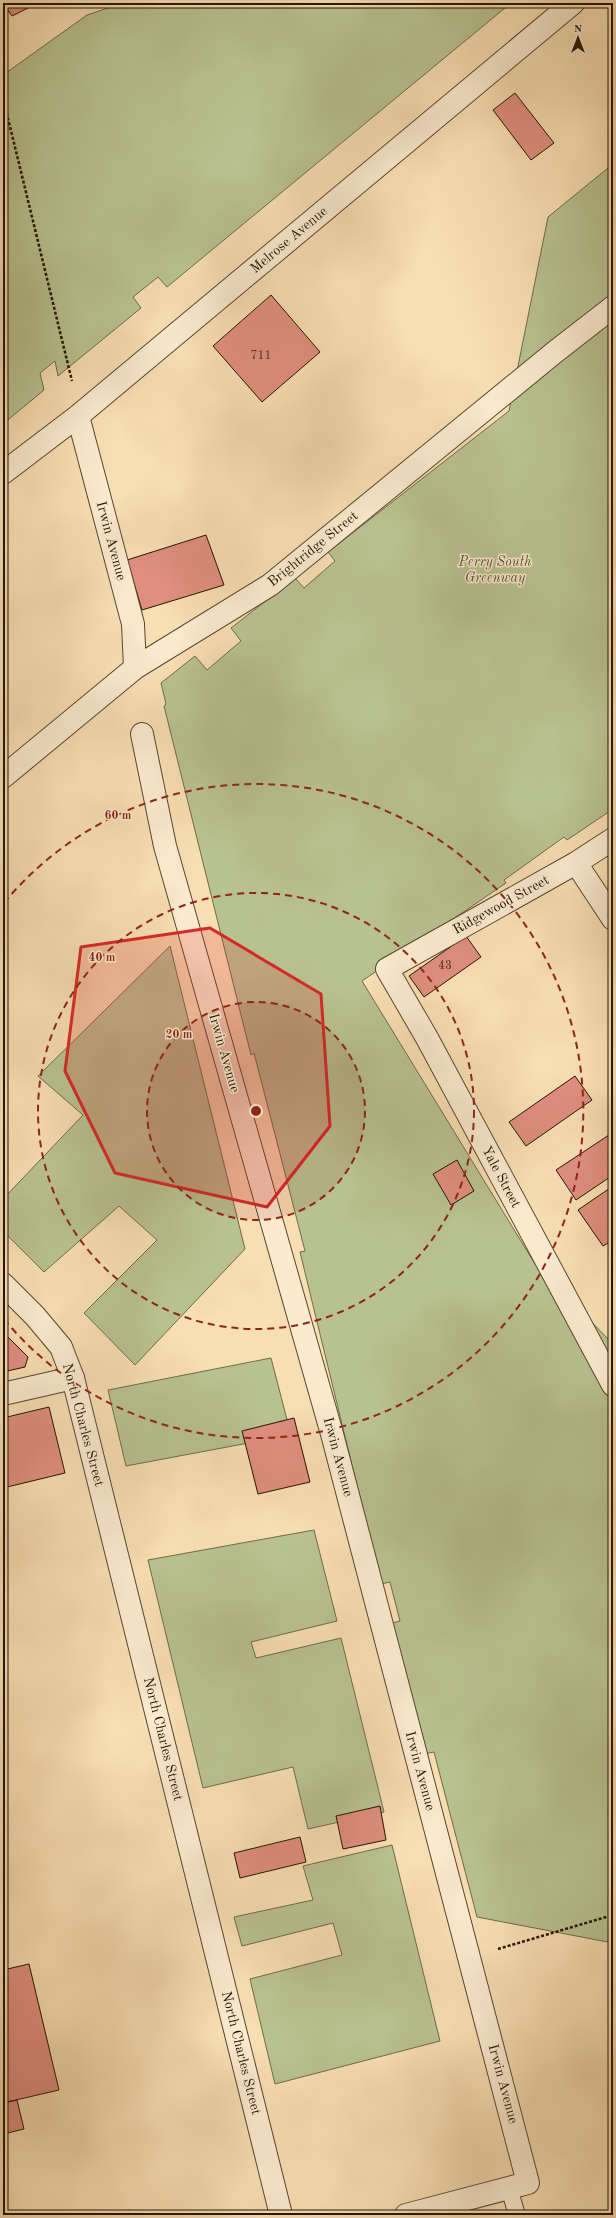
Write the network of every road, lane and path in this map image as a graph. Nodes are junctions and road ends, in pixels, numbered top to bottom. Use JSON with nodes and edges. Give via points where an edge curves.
{"nodes":[{"id":1,"x":572,"y":3,"type":"edge"},
{"id":2,"x":3,"y":98,"type":"edge"},
{"id":3,"x":613,"y":307,"type":"edge"},
{"id":4,"x":67,"y":386,"type":"dead end"},
{"id":5,"x":78,"y":416,"type":"junction"},
{"id":6,"x":3,"y":474,"type":"edge"},
{"id":7,"x":135,"y":668,"type":"junction"},
{"id":8,"x":142,"y":734,"type":"dead end"},
{"id":9,"x":3,"y":777,"type":"edge"},
{"id":10,"x":613,"y":839,"type":"edge"},
{"id":11,"x":576,"y":863,"type":"junction"},
{"id":12,"x":613,"y":919,"type":"edge"},
{"id":13,"x":387,"y":969,"type":"joint"},
{"id":14,"x":3,"y":1284,"type":"edge"},
{"id":15,"x":73,"y":1378,"type":"junction"},
{"id":16,"x":613,"y":1385,"type":"edge"},
{"id":17,"x":3,"y":1394,"type":"edge"},
{"id":18,"x":613,"y":1915,"type":"edge"},
{"id":19,"x":470,"y":1958,"type":"junction"},
{"id":20,"x":519,"y":2185,"type":"junction"},
{"id":21,"x":281,"y":2215,"type":"edge"},
{"id":22,"x":406,"y":2215,"type":"edge"},
{"id":23,"x":517,"y":2215,"type":"edge"}],
"edges":[{"from":1,"to":5,"type":"street","name":"Melrose Avenue"},
{"from":2,"to":4,"type":"path","via":[[73,382]]},
{"from":3,"to":7,"type":"street","name":"Brightridge Street","via":[[270,585]]},
{"from":5,"to":6,"type":"street","name":"Melrose Avenue"},
{"from":5,"to":7,"type":"street","name":"Irwin Avenue","via":[[133,624]]},
{"from":7,"to":9,"type":"street","name":"Brightridge Street"},
{"from":8,"to":19,"type":"street","name":"Irwin Avenue","via":[[165,846],[332,1434]]},
{"from":10,"to":11,"type":"street","name":"Ridgewood Street"},
{"from":11,"to":12,"type":"street"},
{"from":11,"to":13,"type":"street","name":"Ridgewood Street"},
{"from":13,"to":16,"type":"street","name":"Yale Street"},
{"from":14,"to":15,"type":"street","name":"North Charles Street","via":[[61,1347]]},
{"from":15,"to":17,"type":"street"},
{"from":15,"to":21,"type":"street","name":"North Charles Street"},
{"from":18,"to":19,"type":"path"},
{"from":19,"to":20,"type":"street","name":"Irwin Avenue"},
{"from":20,"to":22,"type":"street"},
{"from":20,"to":23,"type":"lane"}]}
